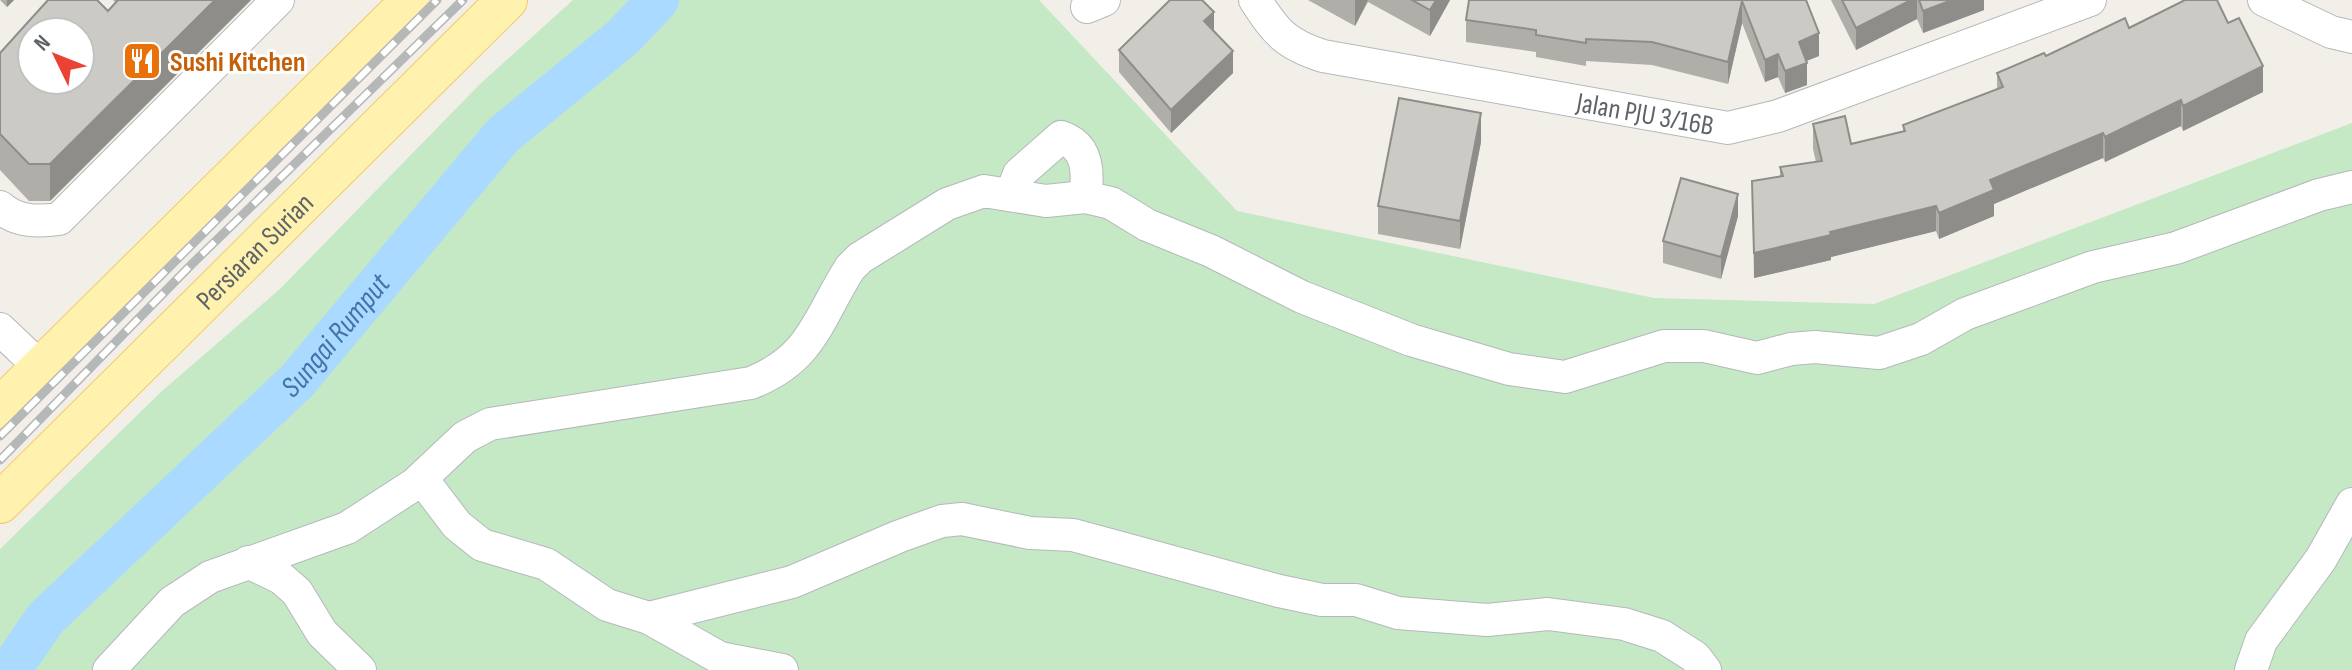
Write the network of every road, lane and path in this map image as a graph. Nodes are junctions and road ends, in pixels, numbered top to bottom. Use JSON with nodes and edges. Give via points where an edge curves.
{"nodes":[{"id":1,"x":278,"y":0,"type":"edge"},
{"id":2,"x":507,"y":0,"type":"edge"},
{"id":3,"x":1255,"y":0,"type":"edge"},
{"id":4,"x":2090,"y":0,"type":"edge"},
{"id":5,"x":2264,"y":0,"type":"edge"},
{"id":6,"x":393,"y":6,"type":"edge"},
{"id":7,"x":2352,"y":37,"type":"edge"},
{"id":8,"x":2352,"y":187,"type":"edge"},
{"id":9,"x":1011,"y":195,"type":"junction"},
{"id":10,"x":1085,"y":197,"type":"junction"},
{"id":11,"x":4,"y":217,"type":"edge"},
{"id":12,"x":1,"y":330,"type":"edge"},
{"id":13,"x":42,"y":369,"type":"junction"},
{"id":14,"x":0,"y":408,"type":"edge"},
{"id":15,"x":422,"y":479,"type":"junction"},
{"id":16,"x":0,"y":503,"type":"edge"},
{"id":17,"x":2352,"y":504,"type":"edge"},
{"id":18,"x":248,"y":562,"type":"junction"},
{"id":19,"x":649,"y":618,"type":"junction"},
{"id":20,"x":109,"y":670,"type":"edge"},
{"id":21,"x":360,"y":670,"type":"edge"},
{"id":22,"x":782,"y":670,"type":"edge"},
{"id":23,"x":1705,"y":670,"type":"edge"},
{"id":24,"x":2251,"y":670,"type":"edge"}],
"edges":[{"from":1,"to":11,"type":"street","via":[[59,219]]},
{"from":2,"to":16,"type":"main road","name":"Persiaran Surian"},
{"from":3,"to":4,"type":"street","name":"Jalan PJU 3/16B","via":[[1279,36],[1323,56],[1728,128],[1778,116]]},
{"from":5,"to":7,"type":"street"},
{"from":6,"to":13,"type":"main road"},
{"from":8,"to":10,"type":"street","via":[[2176,248],[2093,267],[1965,314],[1921,339],[1879,353],[1815,347],[1757,358],[1704,346],[1664,346],[1565,377],[1509,369],[1382,329],[1147,225],[1111,203]]},
{"from":9,"to":10,"type":"street","via":[[1046,201]]},
{"from":9,"to":10,"type":"street","via":[[1019,174],[1061,137],[1083,153]]},
{"from":9,"to":15,"type":"street","via":[[984,191],[947,204],[860,258],[794,361],[778,372],[751,383],[490,424],[465,437]]},
{"from":12,"to":13,"type":"street"},
{"from":13,"to":14,"type":"main road"},
{"from":15,"to":18,"type":"street","via":[[347,528]]},
{"from":15,"to":19,"type":"street","via":[[457,525],[482,545],[546,564],[607,605]]},
{"from":17,"to":24,"type":"street","via":[[2321,559],[2261,641]]},
{"from":18,"to":20,"type":"street","via":[[210,577],[172,602]]},
{"from":18,"to":21,"type":"street","via":[[297,592],[322,633]]},
{"from":19,"to":22,"type":"street","via":[[720,658]]},
{"from":19,"to":23,"type":"street","via":[[792,582],[900,536],[962,519],[1030,533],[1073,535],[1279,591],[1356,600],[1398,613],[1487,620],[1548,614],[1624,624],[1662,636]]}]}
